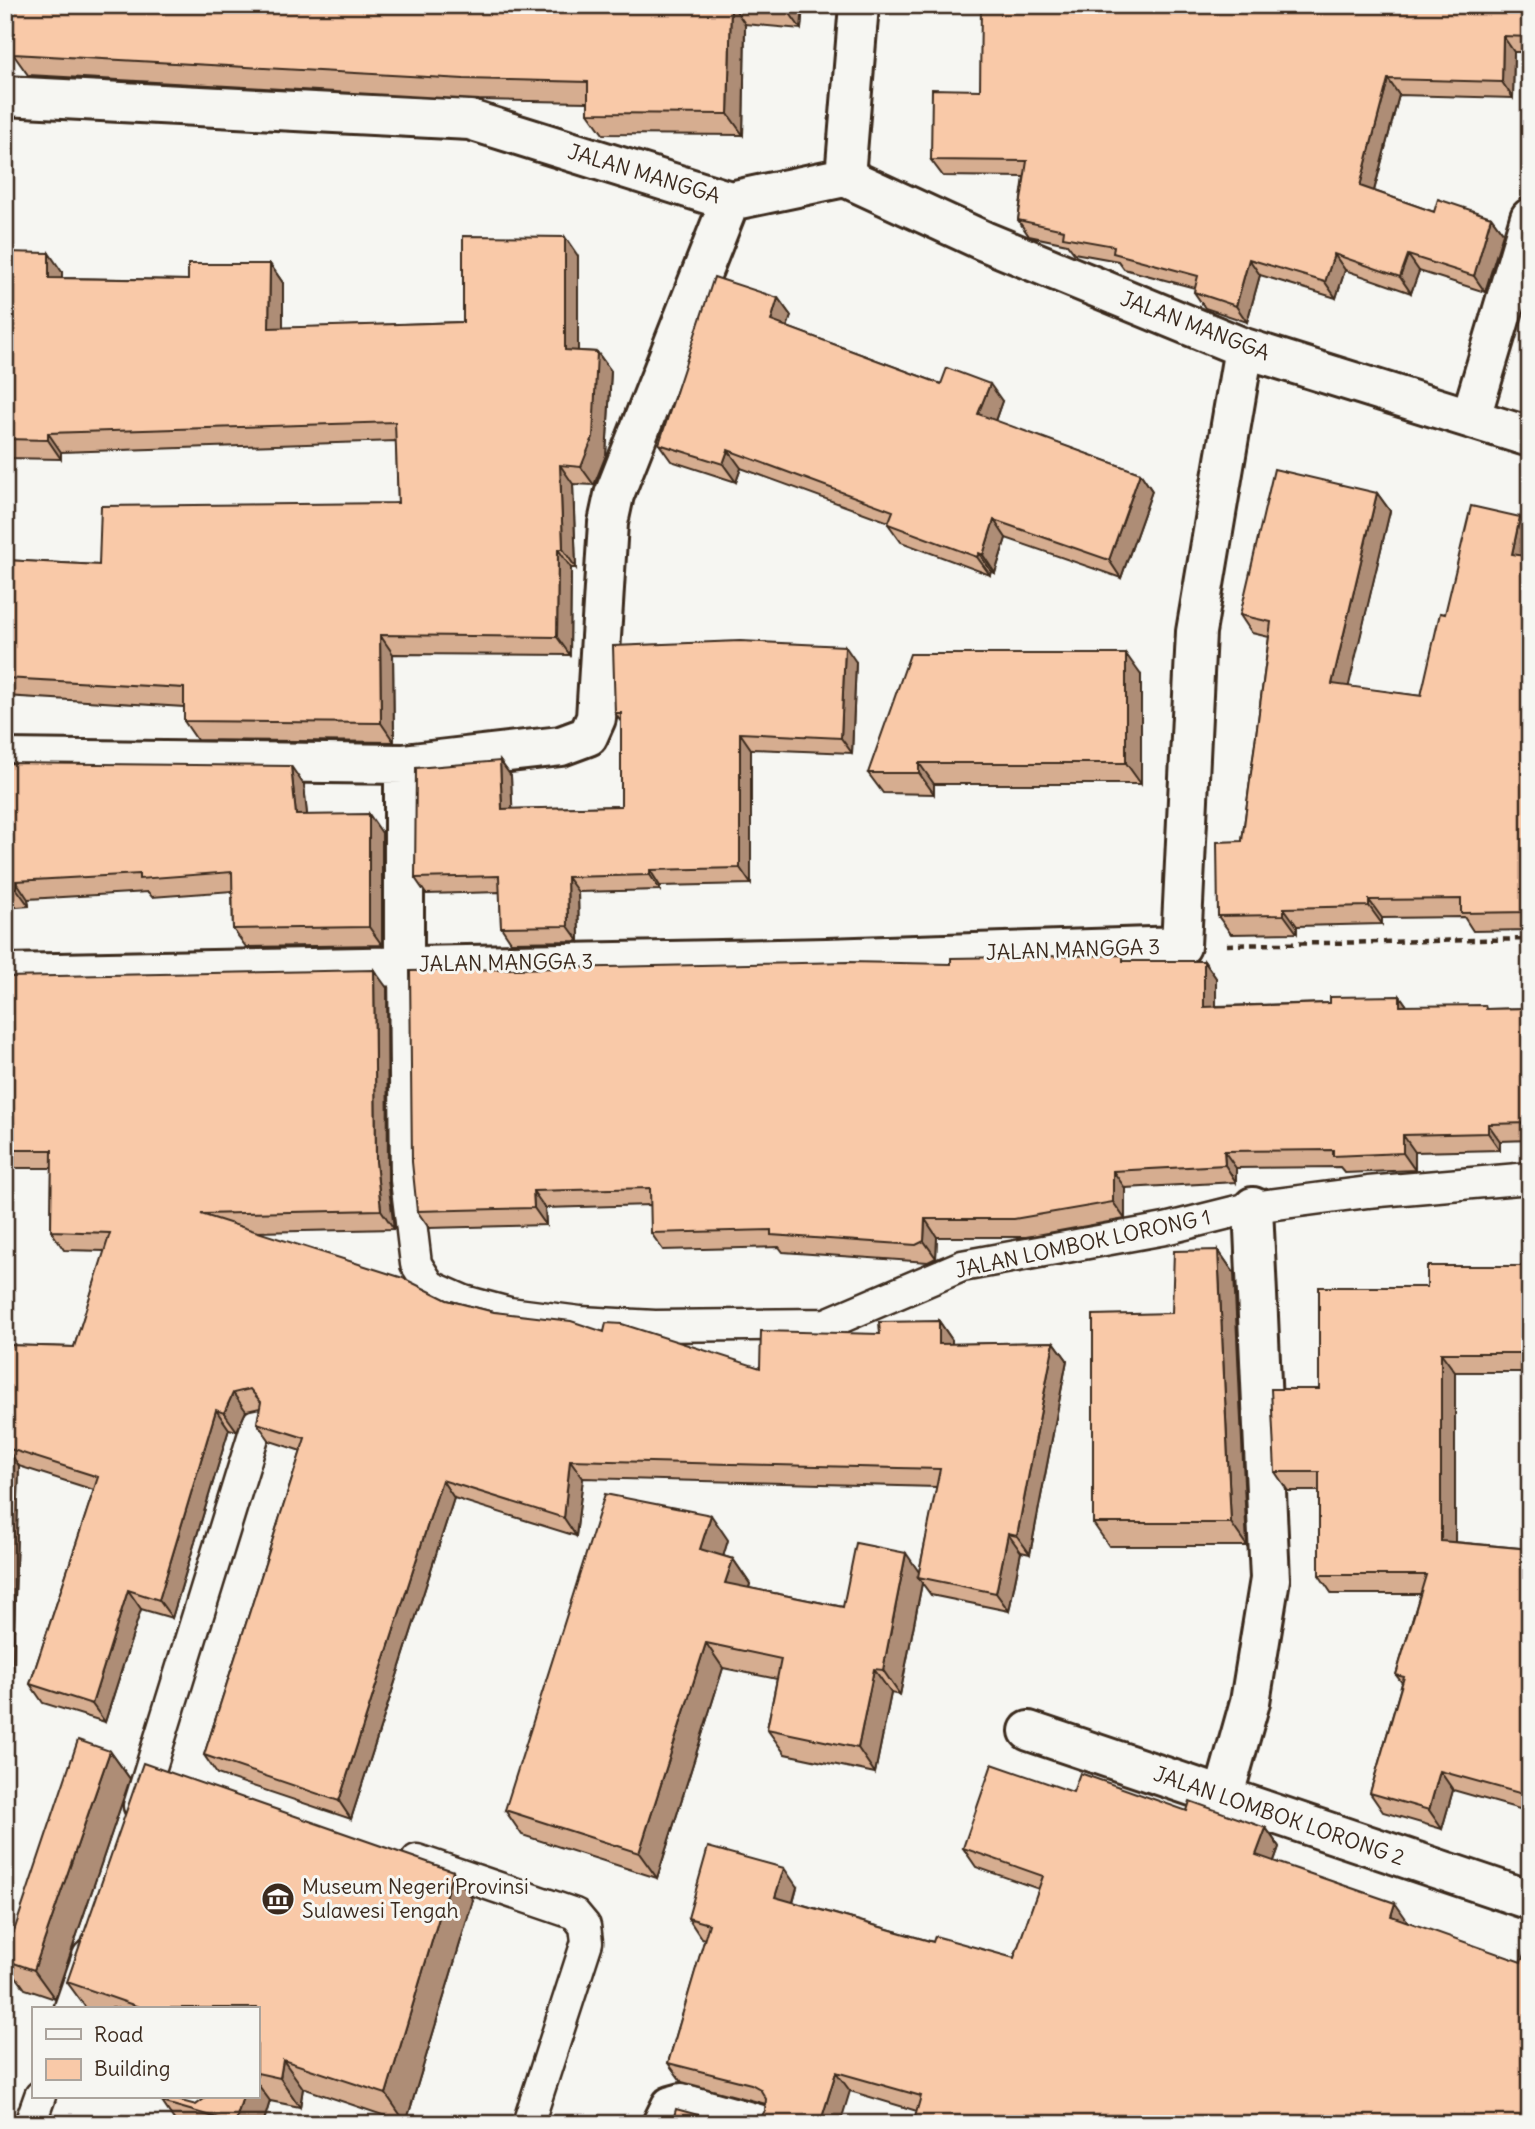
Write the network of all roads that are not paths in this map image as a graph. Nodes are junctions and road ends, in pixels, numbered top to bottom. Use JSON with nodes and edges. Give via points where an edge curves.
{"nodes":[{"id":1,"x":859,"y":5,"type":"edge"},
{"id":2,"x":5,"y":96,"type":"edge"},
{"id":3,"x":845,"y":177,"type":"junction"},
{"id":4,"x":730,"y":201,"type":"junction"},
{"id":5,"x":1530,"y":218,"type":"edge"},
{"id":6,"x":1244,"y":348,"type":"junction"},
{"id":7,"x":1471,"y":417,"type":"junction"},
{"id":8,"x":1530,"y":438,"type":"edge"},
{"id":9,"x":5,"y":759,"type":"edge"},
{"id":10,"x":404,"y":764,"type":"junction"},
{"id":11,"x":404,"y":965,"type":"junction"},
{"id":12,"x":5,"y":974,"type":"edge"},
{"id":13,"x":1530,"y":1178,"type":"edge"},
{"id":14,"x":1253,"y":1208,"type":"junction"},
{"id":15,"x":257,"y":1424,"type":"edge"},
{"id":16,"x":1029,"y":1731,"type":"dead end"},
{"id":17,"x":1223,"y":1798,"type":"junction"},
{"id":18,"x":129,"y":1836,"type":"edge"},
{"id":19,"x":390,"y":1851,"type":"edge"},
{"id":20,"x":1530,"y":1900,"type":"edge"},
{"id":21,"x":97,"y":1929,"type":"edge"},
{"id":22,"x":70,"y":2007,"type":"edge"},
{"id":23,"x":39,"y":2098,"type":"edge"},
{"id":24,"x":30,"y":2124,"type":"edge"},
{"id":25,"x":528,"y":2124,"type":"edge"},
{"id":26,"x":662,"y":2124,"type":"edge"},
{"id":27,"x":758,"y":2124,"type":"edge"}],
"edges":[{"from":1,"to":3,"type":"street"},
{"from":2,"to":4,"type":"street","name":"JALAN MANGGA","via":[[470,120]]},
{"from":3,"to":4,"type":"street","name":"JALAN MANGGA"},
{"from":3,"to":6,"type":"street","name":"JALAN MANGGA","via":[[984,241]]},
{"from":4,"to":10,"type":"street","via":[[614,495],[608,523],[596,718],[589,736],[561,746]]},
{"from":5,"to":7,"type":"street"},
{"from":6,"to":7,"type":"street","name":"JALAN MANGGA"},
{"from":6,"to":11,"type":"street","name":"JALAN MANGGA 3","via":[[1196,632],[1181,946]]},
{"from":7,"to":8,"type":"street","name":"JALAN MANGGA"},
{"from":9,"to":10,"type":"street"},
{"from":10,"to":11,"type":"street","name":"JALAN MANGGA 3"},
{"from":11,"to":12,"type":"street","name":"JALAN MANGGA 3"},
{"from":11,"to":14,"type":"lane","name":"JALAN LOMBOK LORONG 1","via":[[411,1239],[416,1264],[430,1286],[464,1301],[509,1313],[580,1322],[826,1324],[962,1266]]},
{"from":13,"to":14,"type":"lane","name":"JALAN LOMBOK LORONG 1","via":[[1368,1192]]},
{"from":14,"to":17,"type":"street","via":[[1270,1579],[1250,1702]]},
{"from":15,"to":18,"type":"lane","via":[[165,1774]]},
{"from":16,"to":17,"type":"street","name":"JALAN LOMBOK LORONG 2"},
{"from":17,"to":20,"type":"street","name":"JALAN LOMBOK LORONG 2"},
{"from":19,"to":25,"type":"lane","via":[[575,1914],[585,1926],[587,1942]]},
{"from":21,"to":22,"type":"lane"},
{"from":23,"to":24,"type":"lane"},
{"from":26,"to":27,"type":"street","via":[[671,2106],[682,2103]]}]}
